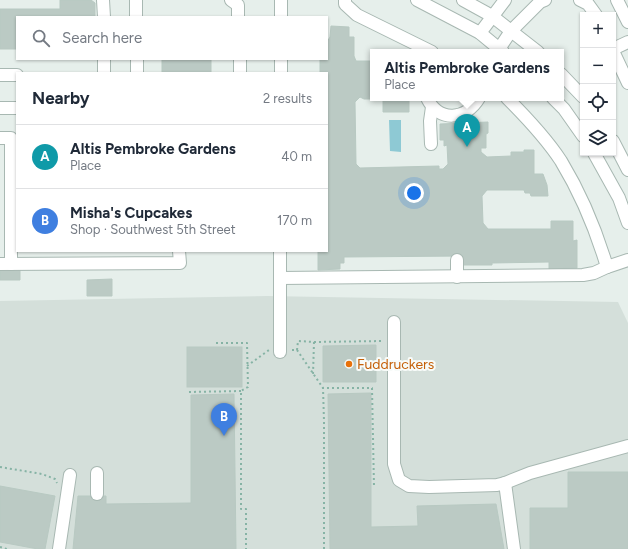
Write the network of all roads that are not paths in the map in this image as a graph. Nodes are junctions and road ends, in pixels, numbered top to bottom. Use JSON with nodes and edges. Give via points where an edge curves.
{"nodes":[{"id":1,"x":104,"y":0,"type":"edge"},
{"id":2,"x":136,"y":0,"type":"edge"},
{"id":3,"x":231,"y":0,"type":"edge"},
{"id":4,"x":281,"y":0,"type":"edge"},
{"id":5,"x":345,"y":0,"type":"edge"},
{"id":6,"x":417,"y":0,"type":"edge"},
{"id":7,"x":463,"y":0,"type":"edge"},
{"id":8,"x":505,"y":0,"type":"edge"},
{"id":9,"x":545,"y":0,"type":"edge"},
{"id":10,"x":580,"y":0,"type":"edge"},
{"id":11,"x":617,"y":0,"type":"edge"},
{"id":12,"x":594,"y":12,"type":"edge"},
{"id":13,"x":104,"y":16,"type":"edge"},
{"id":14,"x":136,"y":16,"type":"edge"},
{"id":15,"x":238,"y":16,"type":"edge"},
{"id":16,"x":281,"y":16,"type":"edge"},
{"id":17,"x":492,"y":16,"type":"junction"},
{"id":18,"x":628,"y":22,"type":"edge"},
{"id":19,"x":511,"y":31,"type":"junction"},
{"id":20,"x":480,"y":33,"type":"junction"},
{"id":21,"x":628,"y":42,"type":"edge"},
{"id":22,"x":616,"y":48,"type":"edge"},
{"id":23,"x":426,"y":49,"type":"edge"},
{"id":24,"x":498,"y":49,"type":"edge"},
{"id":25,"x":501,"y":49,"type":"edge"},
{"id":26,"x":534,"y":49,"type":"edge"},
{"id":27,"x":616,"y":57,"type":"edge"},
{"id":28,"x":104,"y":60,"type":"edge"},
{"id":29,"x":137,"y":60,"type":"edge"},
{"id":30,"x":240,"y":60,"type":"edge"},
{"id":31,"x":281,"y":60,"type":"edge"},
{"id":32,"x":104,"y":72,"type":"edge"},
{"id":33,"x":137,"y":72,"type":"edge"},
{"id":34,"x":240,"y":72,"type":"edge"},
{"id":35,"x":281,"y":72,"type":"edge"},
{"id":36,"x":0,"y":75,"type":"edge"},
{"id":37,"x":16,"y":75,"type":"edge"},
{"id":38,"x":564,"y":77,"type":"edge"},
{"id":39,"x":628,"y":83,"type":"edge"},
{"id":40,"x":580,"y":94,"type":"edge"},
{"id":41,"x":477,"y":101,"type":"edge"},
{"id":42,"x":510,"y":101,"type":"edge"},
{"id":43,"x":556,"y":101,"type":"edge"},
{"id":44,"x":429,"y":103,"type":"edge"},
{"id":45,"x":0,"y":108,"type":"edge"},
{"id":46,"x":16,"y":108,"type":"edge"},
{"id":47,"x":580,"y":132,"type":"edge"},
{"id":48,"x":0,"y":138,"type":"edge"},
{"id":49,"x":431,"y":144,"type":"dead end"},
{"id":50,"x":616,"y":147,"type":"edge"},
{"id":51,"x":596,"y":156,"type":"edge"},
{"id":52,"x":628,"y":170,"type":"edge"},
{"id":53,"x":628,"y":223,"type":"edge"},
{"id":54,"x":180,"y":252,"type":"edge"},
{"id":55,"x":280,"y":252,"type":"edge"},
{"id":56,"x":136,"y":257,"type":"edge"},
{"id":57,"x":457,"y":260,"type":"dead end"},
{"id":58,"x":628,"y":260,"type":"edge"},
{"id":59,"x":6,"y":264,"type":"edge"},
{"id":60,"x":607,"y":267,"type":"junction"},
{"id":61,"x":457,"y":277,"type":"junction"},
{"id":62,"x":280,"y":278,"type":"junction"},
{"id":63,"x":394,"y":322,"type":"dead end"},
{"id":64,"x":281,"y":350,"type":"road end"},
{"id":65,"x":628,"y":446,"type":"edge"},
{"id":66,"x":97,"y":473,"type":"dead end"},
{"id":67,"x":70,"y":475,"type":"dead end"},
{"id":68,"x":505,"y":483,"type":"junction"},
{"id":69,"x":97,"y":494,"type":"dead end"},
{"id":70,"x":60,"y":549,"type":"edge"},
{"id":71,"x":514,"y":549,"type":"edge"}],
"edges":[{"from":1,"to":13,"type":"street"},
{"from":2,"to":14,"type":"street"},
{"from":3,"to":15,"type":"street","via":[[238,5]]},
{"from":4,"to":16,"type":"street"},
{"from":5,"to":23,"type":"street","via":[[345,4],[357,15]]},
{"from":6,"to":20,"type":"street"},
{"from":7,"to":17,"type":"street"},
{"from":8,"to":17,"type":"street"},
{"from":9,"to":19,"type":"street"},
{"from":10,"to":12,"type":"street","via":[[588,4]]},
{"from":11,"to":18,"type":"street"},
{"from":17,"to":19,"type":"street"},
{"from":17,"to":20,"type":"street"},
{"from":19,"to":25,"type":"street"},
{"from":19,"to":26,"type":"street"},
{"from":20,"to":24,"type":"street"},
{"from":21,"to":22,"type":"street"},
{"from":27,"to":39,"type":"street"},
{"from":28,"to":32,"type":"street"},
{"from":29,"to":33,"type":"street"},
{"from":30,"to":34,"type":"street"},
{"from":31,"to":35,"type":"street"},
{"from":36,"to":37,"type":"street"},
{"from":38,"to":40,"type":"street"},
{"from":41,"to":44,"type":"street","via":[[467,112],[449,116],[440,113]]},
{"from":42,"to":60,"type":"street","via":[[560,160],[582,197]]},
{"from":43,"to":47,"type":"street"},
{"from":44,"to":49,"type":"street"},
{"from":45,"to":46,"type":"street"},
{"from":48,"to":59,"type":"street","via":[[11,138]]},
{"from":50,"to":52,"type":"street"},
{"from":51,"to":53,"type":"street","via":[[619,198]]},
{"from":54,"to":56,"type":"street","via":[[180,263]]},
{"from":55,"to":62,"type":"street"},
{"from":56,"to":59,"type":"street"},
{"from":57,"to":61,"type":"street"},
{"from":58,"to":60,"type":"street"},
{"from":60,"to":61,"type":"street","via":[[583,275]]},
{"from":61,"to":62,"type":"street"},
{"from":62,"to":64,"type":"street"},
{"from":63,"to":68,"type":"street","via":[[394,464],[399,480],[409,486],[429,487],[488,486]]},
{"from":65,"to":68,"type":"street","via":[[530,473]]},
{"from":66,"to":69,"type":"street"},
{"from":67,"to":70,"type":"street"},
{"from":68,"to":71,"type":"street"}]}
